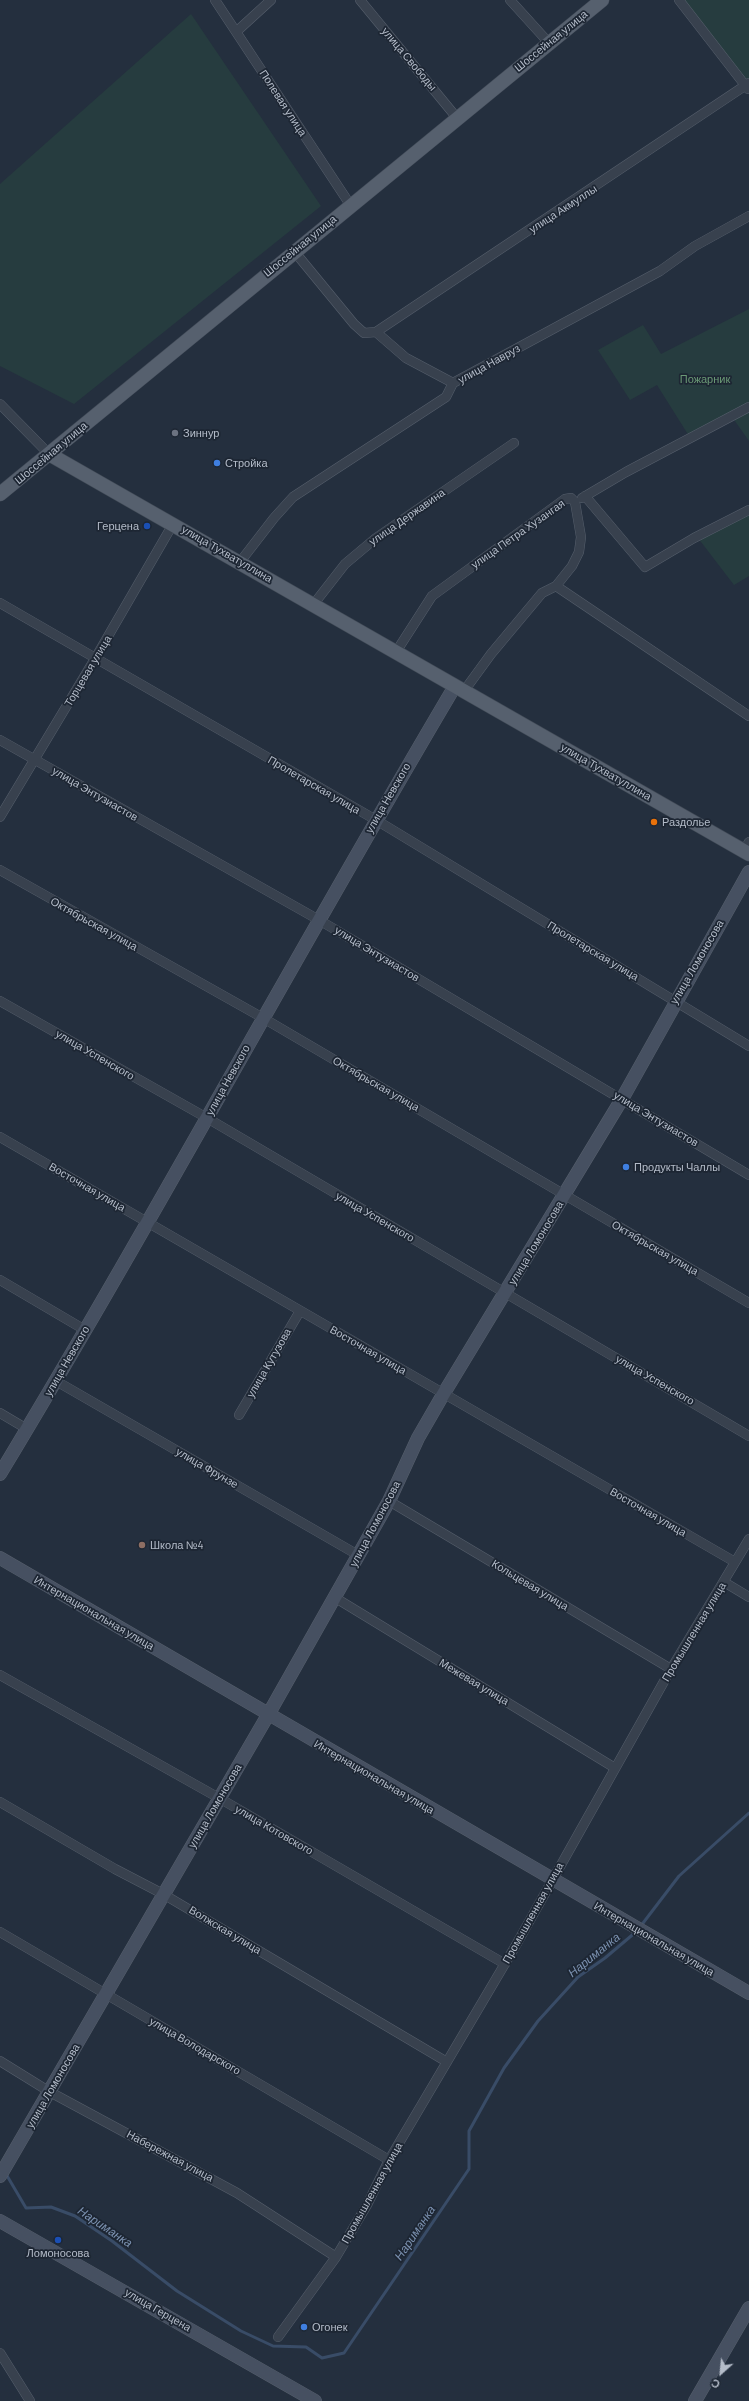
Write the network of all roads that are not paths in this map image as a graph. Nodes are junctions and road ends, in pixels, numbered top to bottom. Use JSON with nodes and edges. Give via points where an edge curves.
{"nodes":[{"id":1,"x":215,"y":0,"type":"edge"},
{"id":2,"x":271,"y":0,"type":"edge"},
{"id":3,"x":360,"y":0,"type":"edge"},
{"id":4,"x":510,"y":0,"type":"edge"},
{"id":5,"x":602,"y":0,"type":"edge"},
{"id":6,"x":679,"y":0,"type":"edge"},
{"id":7,"x":236,"y":32,"type":"junction"},
{"id":8,"x":549,"y":43,"type":"junction"},
{"id":9,"x":748,"y":86,"type":"edge"},
{"id":10,"x":457,"y":118,"type":"junction"},
{"id":11,"x":351,"y":206,"type":"junction"},
{"id":12,"x":749,"y":216,"type":"edge"},
{"id":13,"x":294,"y":251,"type":"junction"},
{"id":14,"x":376,"y":332,"type":"junction"},
{"id":15,"x":453,"y":383,"type":"junction"},
{"id":16,"x":0,"y":404,"type":"edge"},
{"id":17,"x":749,"y":407,"type":"edge"},
{"id":18,"x":514,"y":443,"type":"dead end"},
{"id":19,"x":49,"y":454,"type":"junction"},
{"id":20,"x":0,"y":494,"type":"edge"},
{"id":21,"x":586,"y":496,"type":"junction"},
{"id":22,"x":575,"y":502,"type":"junction"},
{"id":23,"x":749,"y":510,"type":"edge"},
{"id":24,"x":174,"y":524,"type":"junction"},
{"id":25,"x":240,"y":562,"type":"junction"},
{"id":26,"x":556,"y":586,"type":"junction"},
{"id":27,"x":0,"y":603,"type":"edge"},
{"id":28,"x":313,"y":605,"type":"junction"},
{"id":29,"x":396,"y":652,"type":"junction"},
{"id":30,"x":96,"y":657,"type":"junction"},
{"id":31,"x":459,"y":688,"type":"junction"},
{"id":32,"x":749,"y":716,"type":"edge"},
{"id":33,"x":0,"y":740,"type":"edge"},
{"id":34,"x":34,"y":760,"type":"junction"},
{"id":35,"x":0,"y":817,"type":"edge"},
{"id":36,"x":376,"y":820,"type":"junction"},
{"id":37,"x":747,"y":849,"type":"edge"},
{"id":38,"x":0,"y":870,"type":"edge"},
{"id":39,"x":749,"y":872,"type":"edge"},
{"id":40,"x":319,"y":920,"type":"junction"},
{"id":41,"x":675,"y":1000,"type":"junction"},
{"id":42,"x":0,"y":1001,"type":"edge"},
{"id":43,"x":263,"y":1018,"type":"junction"},
{"id":44,"x":749,"y":1046,"type":"edge"},
{"id":45,"x":622,"y":1099,"type":"junction"},
{"id":46,"x":207,"y":1118,"type":"junction"},
{"id":47,"x":0,"y":1137,"type":"edge"},
{"id":48,"x":749,"y":1175,"type":"edge"},
{"id":49,"x":565,"y":1195,"type":"junction"},
{"id":50,"x":148,"y":1222,"type":"junction"},
{"id":51,"x":0,"y":1280,"type":"edge"},
{"id":52,"x":506,"y":1293,"type":"junction"},
{"id":53,"x":749,"y":1303,"type":"edge"},
{"id":54,"x":300,"y":1311,"type":"junction"},
{"id":55,"x":85,"y":1330,"type":"junction"},
{"id":56,"x":56,"y":1382,"type":"junction"},
{"id":57,"x":444,"y":1393,"type":"junction"},
{"id":58,"x":0,"y":1413,"type":"edge"},
{"id":59,"x":239,"y":1415,"type":"dead end"},
{"id":60,"x":27,"y":1429,"type":"junction"},
{"id":61,"x":749,"y":1436,"type":"edge"},
{"id":62,"x":0,"y":1474,"type":"edge"},
{"id":63,"x":389,"y":1501,"type":"junction"},
{"id":64,"x":749,"y":1539,"type":"edge"},
{"id":65,"x":358,"y":1555,"type":"junction"},
{"id":66,"x":0,"y":1558,"type":"edge"},
{"id":67,"x":736,"y":1562,"type":"junction"},
{"id":68,"x":724,"y":1582,"type":"junction"},
{"id":69,"x":334,"y":1597,"type":"junction"},
{"id":70,"x":749,"y":1597,"type":"edge"},
{"id":71,"x":671,"y":1669,"type":"junction"},
{"id":72,"x":0,"y":1675,"type":"edge"},
{"id":73,"x":268,"y":1715,"type":"junction"},
{"id":74,"x":615,"y":1768,"type":"junction"},
{"id":75,"x":219,"y":1798,"type":"junction"},
{"id":76,"x":0,"y":1802,"type":"edge"},
{"id":77,"x":552,"y":1880,"type":"junction"},
{"id":78,"x":163,"y":1894,"type":"junction"},
{"id":79,"x":0,"y":1932,"type":"edge"},
{"id":80,"x":505,"y":1964,"type":"junction"},
{"id":81,"x":749,"y":1993,"type":"edge"},
{"id":82,"x":106,"y":1994,"type":"junction"},
{"id":83,"x":0,"y":2061,"type":"edge"},
{"id":84,"x":447,"y":2062,"type":"junction"},
{"id":85,"x":50,"y":2092,"type":"junction"},
{"id":86,"x":389,"y":2160,"type":"junction"},
{"id":87,"x":0,"y":2176,"type":"edge"},
{"id":88,"x":0,"y":2221,"type":"edge"},
{"id":89,"x":336,"y":2257,"type":"junction"},
{"id":90,"x":749,"y":2308,"type":"edge"},
{"id":91,"x":278,"y":2337,"type":"dead end"},
{"id":92,"x":0,"y":2353,"type":"edge"},
{"id":93,"x":30,"y":2401,"type":"edge"},
{"id":94,"x":315,"y":2401,"type":"edge"},
{"id":95,"x":695,"y":2401,"type":"edge"}],
"edges":[{"from":1,"to":7,"type":"street","name":"Полевая улица"},
{"from":2,"to":7,"type":"street"},
{"from":3,"to":10,"type":"street","name":"улица Свободы"},
{"from":4,"to":8,"type":"street"},
{"from":5,"to":8,"type":"main road","name":"Шоссейная улица"},
{"from":6,"to":9,"type":"street"},
{"from":7,"to":11,"type":"street","name":"Полевая улица"},
{"from":8,"to":10,"type":"main road","name":"Шоссейная улица"},
{"from":9,"to":14,"type":"street","name":"улица Акмуллы"},
{"from":10,"to":11,"type":"main road","name":"Шоссейная улица"},
{"from":11,"to":13,"type":"main road","name":"Шоссейная улица"},
{"from":12,"to":15,"type":"street","name":"улица Навруз","via":[[695,246],[660,271]]},
{"from":13,"to":14,"type":"street","via":[[354,324],[364,333]]},
{"from":13,"to":19,"type":"main road","name":"Шоссейная улица"},
{"from":14,"to":15,"type":"street","via":[[406,358]]},
{"from":15,"to":25,"type":"street","name":"улица Навруз","via":[[446,397],[293,497]]},
{"from":16,"to":19,"type":"street","name":"улица Тухватуллина"},
{"from":17,"to":21,"type":"street","name":"улица Петра Хузангая"},
{"from":18,"to":28,"type":"street","name":"улица Державина","via":[[376,538],[345,564]]},
{"from":19,"to":20,"type":"main road","name":"Шоссейная улица"},
{"from":19,"to":24,"type":"main road","name":"улица Тухватуллина"},
{"from":21,"to":22,"type":"street","name":"улица Петра Хузангая"},
{"from":21,"to":23,"type":"street","via":[[645,566]]},
{"from":22,"to":26,"type":"street","via":[[581,537],[579,552],[572,566]]},
{"from":22,"to":29,"type":"street","name":"улица Петра Хузангая","via":[[570,498],[565,500],[432,596]]},
{"from":24,"to":25,"type":"main road","name":"улица Тухватуллина"},
{"from":24,"to":30,"type":"street","name":"Торцевая улица"},
{"from":25,"to":28,"type":"main road","name":"улица Тухватуллина"},
{"from":26,"to":31,"type":"street","via":[[542,594]]},
{"from":26,"to":32,"type":"street"},
{"from":27,"to":30,"type":"street","name":"Пролетарская улица"},
{"from":28,"to":29,"type":"main road","name":"улица Тухватуллина"},
{"from":29,"to":31,"type":"main road","name":"улица Тухватуллина"},
{"from":30,"to":34,"type":"street","name":"Торцевая улица"},
{"from":30,"to":36,"type":"street","name":"Пролетарская улица"},
{"from":31,"to":36,"type":"street","name":"улица Невского"},
{"from":31,"to":37,"type":"main road","name":"улица Тухватуллина"},
{"from":33,"to":34,"type":"street","name":"улица Энтузиастов"},
{"from":34,"to":35,"type":"street","name":"Торцевая улица"},
{"from":34,"to":40,"type":"street","name":"улица Энтузиастов"},
{"from":36,"to":40,"type":"street","name":"улица Невского"},
{"from":36,"to":41,"type":"street","name":"Пролетарская улица"},
{"from":38,"to":43,"type":"street","name":"Октябрьская улица"},
{"from":39,"to":41,"type":"street","name":"улица Ломоносова"},
{"from":40,"to":43,"type":"street","name":"улица Невского"},
{"from":40,"to":45,"type":"street","name":"улица Энтузиастов"},
{"from":41,"to":44,"type":"street","name":"Пролетарская улица"},
{"from":41,"to":45,"type":"street","name":"улица Ломоносова"},
{"from":42,"to":46,"type":"street","name":"улица Успенского"},
{"from":43,"to":46,"type":"street","name":"улица Невского"},
{"from":43,"to":49,"type":"street","name":"Октябрьская улица"},
{"from":45,"to":48,"type":"street","name":"улица Энтузиастов"},
{"from":45,"to":49,"type":"street","name":"улица Ломоносова"},
{"from":46,"to":50,"type":"street","name":"улица Невского"},
{"from":46,"to":52,"type":"street","name":"улица Успенского"},
{"from":47,"to":50,"type":"street","name":"Восточная улица"},
{"from":49,"to":52,"type":"street","name":"улица Ломоносова"},
{"from":49,"to":53,"type":"street","name":"Октябрьская улица"},
{"from":50,"to":54,"type":"street","name":"Восточная улица"},
{"from":50,"to":55,"type":"street","name":"улица Невского"},
{"from":51,"to":55,"type":"street"},
{"from":52,"to":57,"type":"street","name":"улица Ломоносова"},
{"from":52,"to":61,"type":"street","name":"улица Успенского"},
{"from":54,"to":57,"type":"street","name":"Восточная улица"},
{"from":54,"to":59,"type":"street","name":"улица Кутузова"},
{"from":55,"to":56,"type":"street","name":"улица Невского"},
{"from":56,"to":60,"type":"street","name":"улица Невского"},
{"from":56,"to":65,"type":"street","name":"улица Фрунзе"},
{"from":57,"to":63,"type":"street","name":"улица Ломоносова","via":[[418,1438]]},
{"from":57,"to":67,"type":"street","name":"Восточная улица"},
{"from":58,"to":60,"type":"street"},
{"from":60,"to":62,"type":"street","name":"улица Невского"},
{"from":63,"to":65,"type":"street","name":"улица Ломоносова"},
{"from":63,"to":71,"type":"street","name":"Кольцевая улица"},
{"from":64,"to":67,"type":"street","name":"Промышленная улица"},
{"from":65,"to":69,"type":"street","name":"улица Ломоносова"},
{"from":66,"to":73,"type":"street","name":"Интернациональная улица"},
{"from":67,"to":68,"type":"street","name":"Промышленная улица"},
{"from":68,"to":70,"type":"street"},
{"from":68,"to":71,"type":"street","name":"Промышленная улица"},
{"from":69,"to":73,"type":"street","name":"улица Ломоносова"},
{"from":69,"to":74,"type":"street","name":"Межевая улица"},
{"from":71,"to":74,"type":"street","name":"Промышленная улица"},
{"from":72,"to":75,"type":"street","name":"улица Котовского"},
{"from":73,"to":75,"type":"street","name":"улица Ломоносова"},
{"from":73,"to":77,"type":"street","name":"Интернациональная улица"},
{"from":74,"to":77,"type":"street","name":"Промышленная улица"},
{"from":75,"to":78,"type":"street","name":"улица Ломоносова"},
{"from":75,"to":80,"type":"street","name":"улица Котовского"},
{"from":76,"to":78,"type":"street","name":"Волжская улица","via":[[115,1870]]},
{"from":77,"to":80,"type":"street","name":"Промышленная улица"},
{"from":77,"to":81,"type":"street","name":"Интернациональная улица"},
{"from":78,"to":82,"type":"street","name":"улица Ломоносова"},
{"from":78,"to":84,"type":"street","name":"Волжская улица"},
{"from":79,"to":82,"type":"street","name":"улица Володарского"},
{"from":80,"to":84,"type":"street","name":"Промышленная улица"},
{"from":82,"to":85,"type":"street","name":"улица Ломоносова"},
{"from":82,"to":86,"type":"street","name":"улица Володарского"},
{"from":83,"to":85,"type":"street","name":"Набережная улица"},
{"from":84,"to":86,"type":"street","name":"Промышленная улица"},
{"from":85,"to":87,"type":"street","name":"улица Ломоносова"},
{"from":85,"to":89,"type":"street","name":"Набережная улица","via":[[237,2193]]},
{"from":86,"to":89,"type":"street","name":"Промышленная улица","via":[[367,2205]]},
{"from":88,"to":94,"type":"street","name":"улица Герцена"},
{"from":89,"to":91,"type":"street","name":"Промышленная улица"},
{"from":90,"to":95,"type":"street"},
{"from":92,"to":93,"type":"street"}]}
